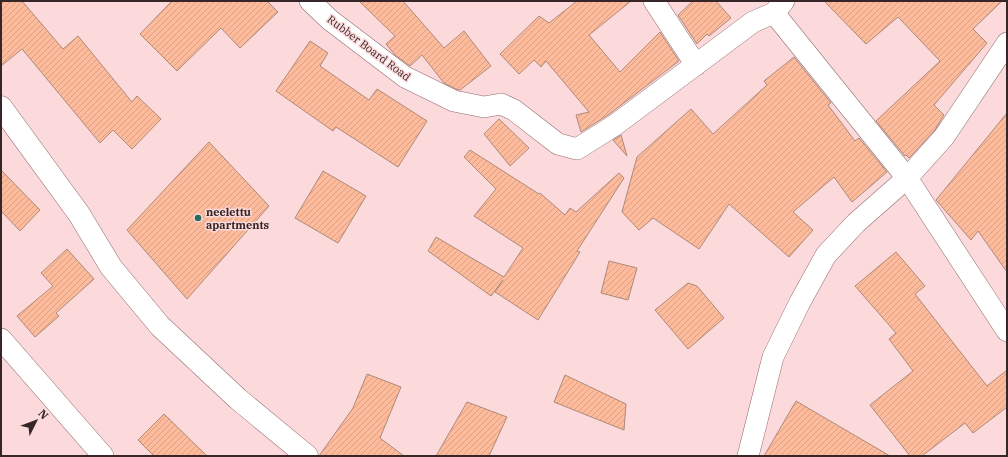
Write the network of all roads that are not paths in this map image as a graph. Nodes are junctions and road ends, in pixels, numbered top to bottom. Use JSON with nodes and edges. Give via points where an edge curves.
{"nodes":[{"id":1,"x":310,"y":1,"type":"edge"},
{"id":2,"x":654,"y":1,"type":"edge"},
{"id":3,"x":779,"y":7,"type":"edge"},
{"id":4,"x":1007,"y":43,"type":"edge"},
{"id":5,"x":696,"y":65,"type":"junction"},
{"id":6,"x":1,"y":107,"type":"edge"},
{"id":7,"x":907,"y":178,"type":"junction"},
{"id":8,"x":1007,"y":331,"type":"edge"},
{"id":9,"x":1,"y":340,"type":"edge"},
{"id":10,"x":103,"y":456,"type":"edge"},
{"id":11,"x":307,"y":456,"type":"edge"},
{"id":12,"x":748,"y":456,"type":"edge"}],
"edges":[{"from":1,"to":5,"type":"street","name":"Rubber Board Road","via":[[330,20],[404,78],[454,101],[484,107],[501,104],[514,110],[558,144],[577,149],[615,125]]},
{"from":2,"to":5,"type":"street"},
{"from":3,"to":5,"type":"street","via":[[753,22]]},
{"from":3,"to":7,"type":"street"},
{"from":4,"to":7,"type":"street","via":[[944,138]]},
{"from":6,"to":11,"type":"main road","via":[[80,214],[111,267],[160,326],[238,399]]},
{"from":7,"to":8,"type":"street"},
{"from":7,"to":12,"type":"street","via":[[856,223],[826,255],[773,357]]},
{"from":9,"to":10,"type":"street"}]}
